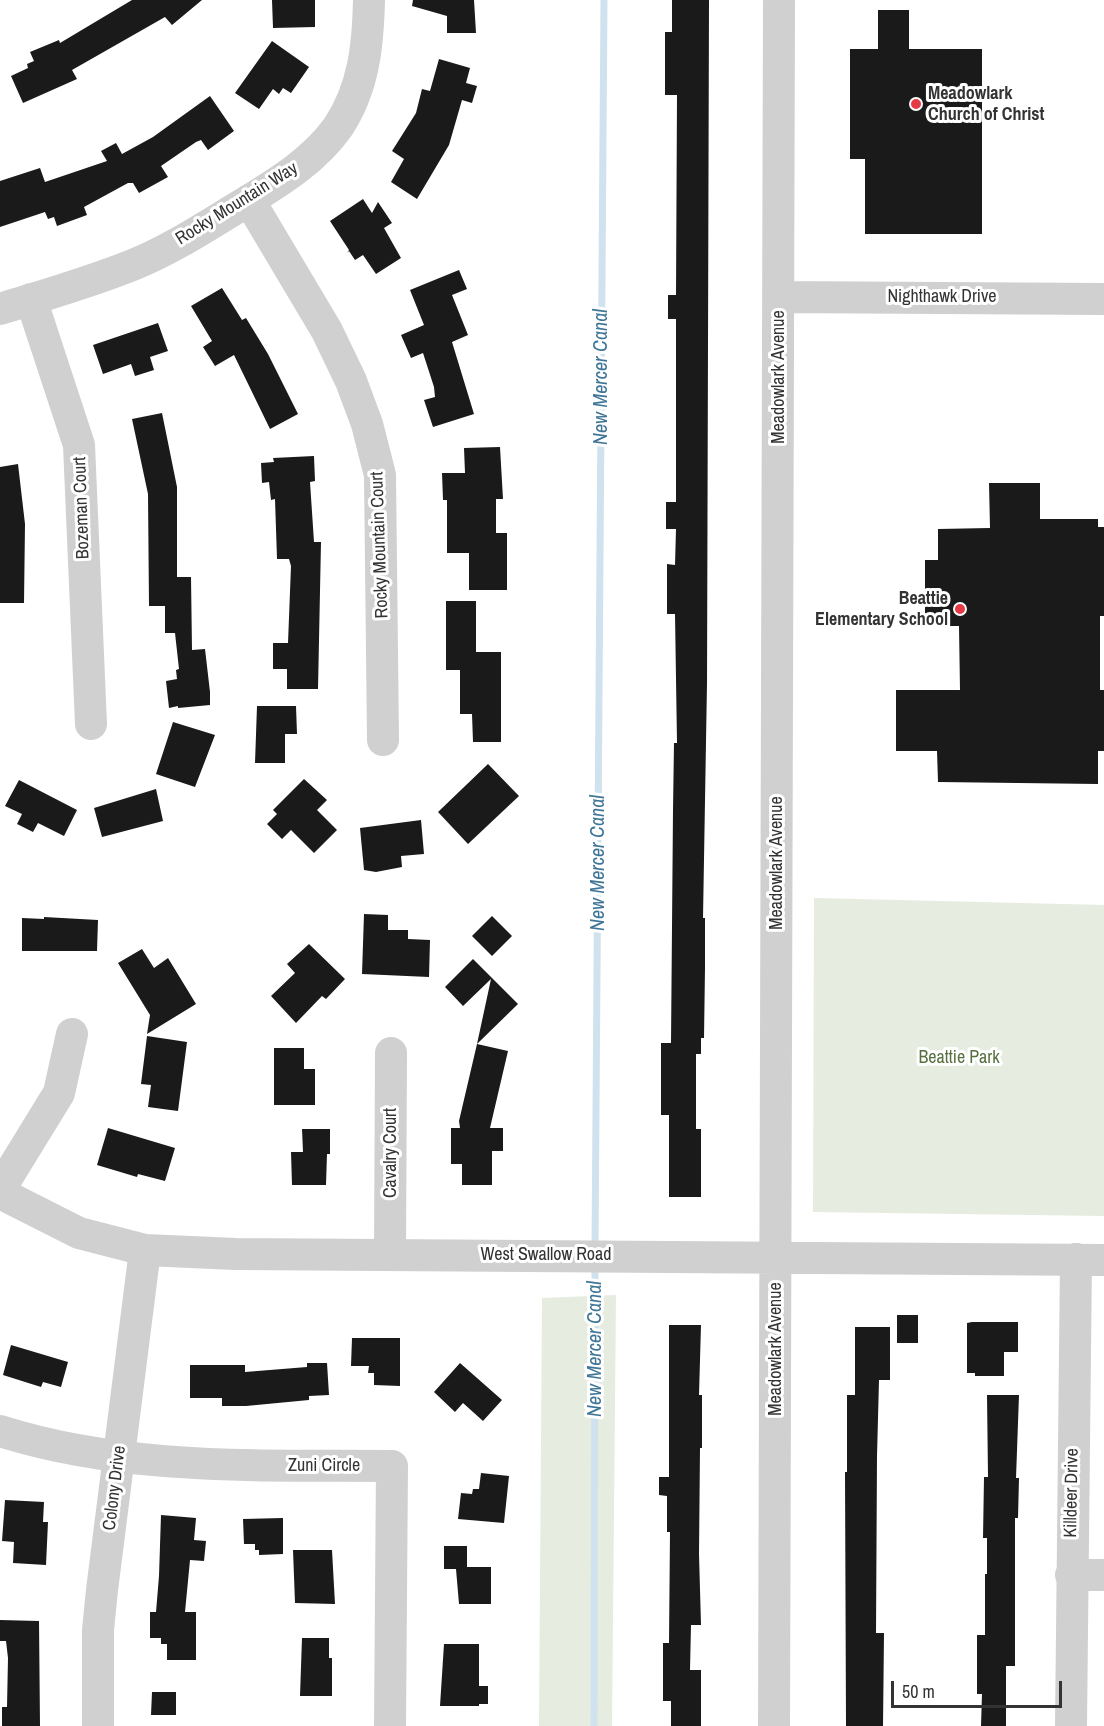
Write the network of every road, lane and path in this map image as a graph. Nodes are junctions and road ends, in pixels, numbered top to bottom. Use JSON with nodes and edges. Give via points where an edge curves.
{"nodes":[{"id":1,"x":369,"y":0,"type":"edge"},
{"id":2,"x":779,"y":0,"type":"edge"},
{"id":3,"x":249,"y":200,"type":"junction"},
{"id":4,"x":780,"y":297,"type":"junction"},
{"id":5,"x":31,"y":299,"type":"junction"},
{"id":6,"x":1104,"y":299,"type":"edge"},
{"id":7,"x":0,"y":309,"type":"edge"},
{"id":8,"x":91,"y":724,"type":"dead end"},
{"id":9,"x":384,"y":740,"type":"dead end"},
{"id":10,"x":72,"y":1034,"type":"dead end"},
{"id":11,"x":391,"y":1053,"type":"dead end"},
{"id":12,"x":0,"y":1191,"type":"edge"},
{"id":13,"x":145,"y":1250,"type":"junction"},
{"id":14,"x":390,"y":1253,"type":"junction"},
{"id":15,"x":776,"y":1256,"type":"junction"},
{"id":16,"x":1090,"y":1259,"type":"edge"},
{"id":17,"x":0,"y":1431,"type":"edge"},
{"id":18,"x":119,"y":1456,"type":"junction"},
{"id":19,"x":1071,"y":1575,"type":"junction"},
{"id":20,"x":1104,"y":1575,"type":"edge"},
{"id":21,"x":98,"y":1726,"type":"edge"},
{"id":22,"x":390,"y":1726,"type":"edge"},
{"id":23,"x":774,"y":1726,"type":"edge"},
{"id":24,"x":1071,"y":1726,"type":"edge"}],
"edges":[{"from":1,"to":3,"type":"street","name":"Rocky Mountain Way","via":[[368,47],[361,78],[338,126],[316,152]]},
{"from":2,"to":4,"type":"street","name":"Meadowlark Avenue"},
{"from":3,"to":5,"type":"street","name":"Rocky Mountain Way","via":[[137,264]]},
{"from":3,"to":9,"type":"street","name":"Rocky Mountain Court","via":[[327,332],[351,381],[380,475]]},
{"from":4,"to":6,"type":"street","name":"Nighthawk Drive"},
{"from":4,"to":15,"type":"street","name":"Meadowlark Avenue"},
{"from":5,"to":7,"type":"street","name":"Rocky Mountain Way"},
{"from":5,"to":8,"type":"street","name":"Bozeman Court","via":[[80,445]]},
{"from":10,"to":12,"type":"street","via":[[59,1093]]},
{"from":11,"to":14,"type":"street","name":"Cavalry Court"},
{"from":12,"to":13,"type":"street","name":"West Swallow Road","via":[[80,1233]]},
{"from":13,"to":14,"type":"street","name":"West Swallow Road"},
{"from":13,"to":18,"type":"street","name":"Colony Drive"},
{"from":14,"to":15,"type":"street","name":"West Swallow Road"},
{"from":15,"to":16,"type":"street","name":"West Swallow Road"},
{"from":15,"to":23,"type":"street","name":"Meadowlark Avenue"},
{"from":16,"to":19,"type":"street","name":"Killdeer Drive"},
{"from":17,"to":18,"type":"street","name":"Zuni Circle","via":[[26,1440]]},
{"from":18,"to":21,"type":"street","name":"Colony Drive","via":[[98,1630]]},
{"from":18,"to":22,"type":"street","name":"Zuni Circle","via":[[198,1465],[392,1466]]},
{"from":19,"to":20,"type":"street"},
{"from":19,"to":24,"type":"street","name":"Killdeer Drive"}]}
